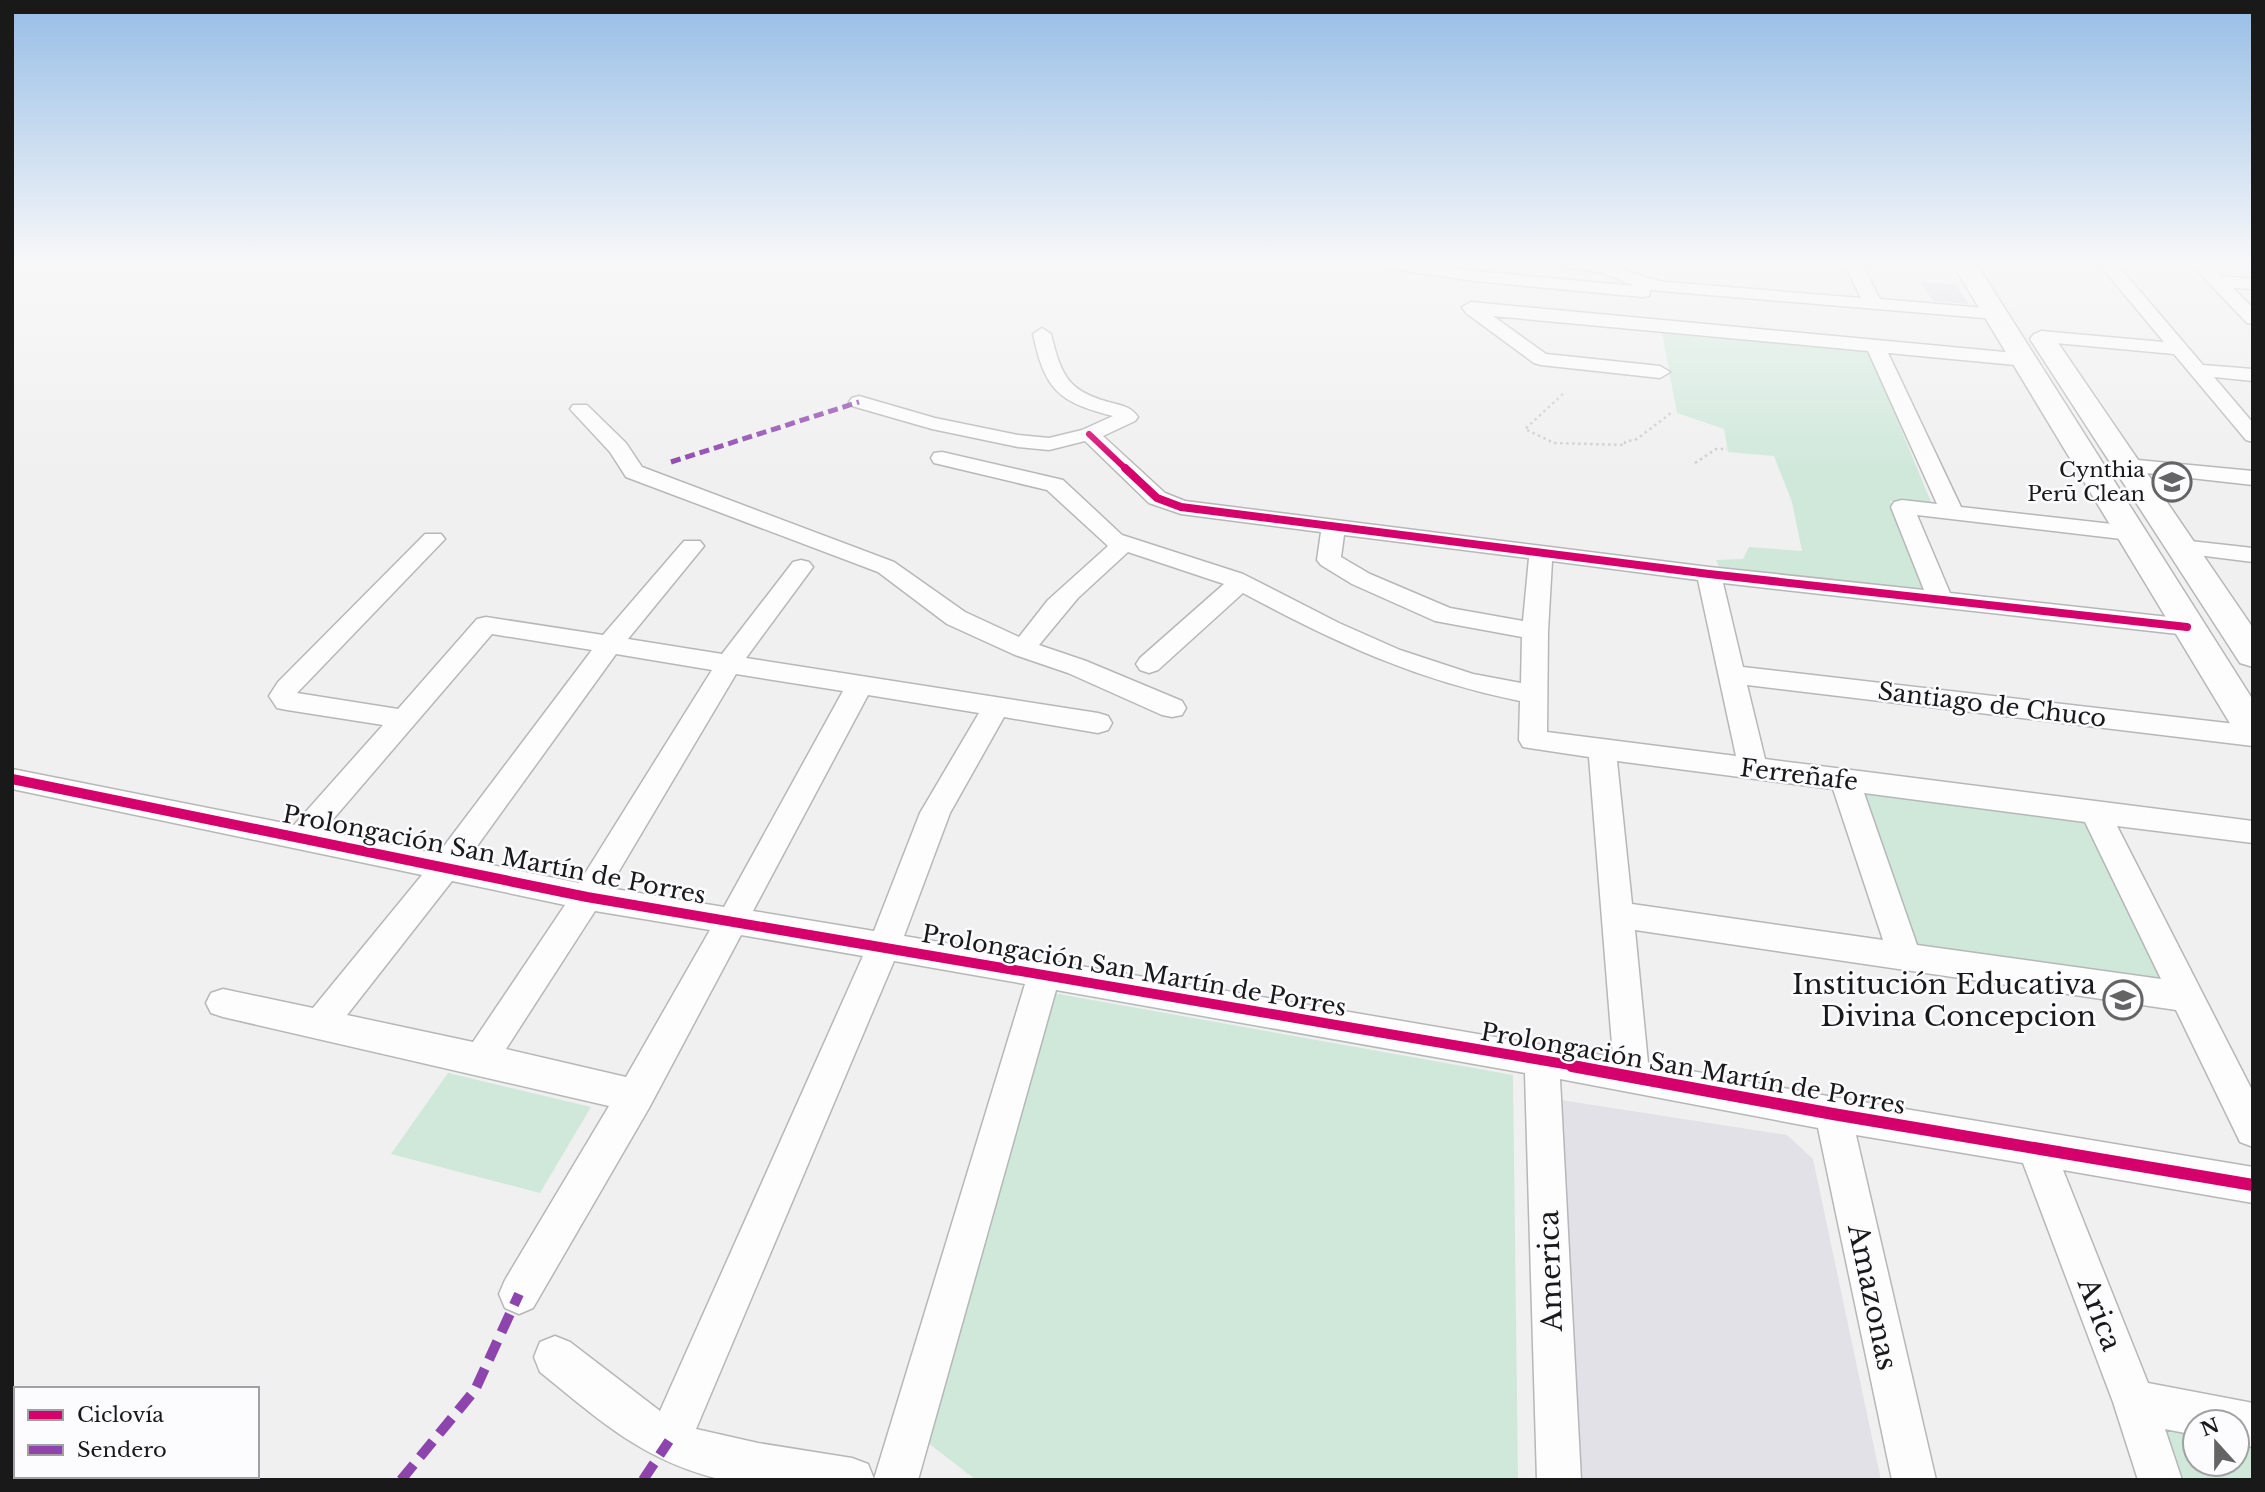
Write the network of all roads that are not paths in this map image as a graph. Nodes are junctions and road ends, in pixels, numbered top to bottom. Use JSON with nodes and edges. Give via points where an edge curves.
{"nodes":[{"id":1,"x":1505,"y":333,"type":"edge"},
{"id":2,"x":1719,"y":333,"type":"edge"},
{"id":3,"x":2012,"y":333,"type":"edge"},
{"id":4,"x":2023,"y":333,"type":"edge"},
{"id":5,"x":2165,"y":333,"type":"edge"},
{"id":6,"x":1042,"y":334,"type":"dead end"},
{"id":7,"x":1876,"y":347,"type":"junction"},
{"id":8,"x":2179,"y":349,"type":"junction"},
{"id":9,"x":2034,"y":357,"type":"junction"},
{"id":10,"x":2198,"y":370,"type":"junction"},
{"id":11,"x":1660,"y":372,"type":"dead end"},
{"id":12,"x":2253,"y":375,"type":"edge"},
{"id":13,"x":859,"y":401,"type":"dead end"},
{"id":14,"x":580,"y":409,"type":"dead end"},
{"id":15,"x":2250,"y":428,"type":"edge"},
{"id":16,"x":1089,"y":434,"type":"junction"},
{"id":17,"x":942,"y":458,"type":"dead end"},
{"id":18,"x":2127,"y":465,"type":"junction"},
{"id":19,"x":2253,"y":478,"type":"edge"},
{"id":20,"x":1952,"y":512,"type":"junction"},
{"id":21,"x":1334,"y":525,"type":"junction"},
{"id":22,"x":2130,"y":533,"type":"junction"},
{"id":23,"x":433,"y":539,"type":"dead end"},
{"id":24,"x":1124,"y":544,"type":"junction"},
{"id":25,"x":692,"y":547,"type":"dead end"},
{"id":26,"x":2181,"y":547,"type":"junction"},
{"id":27,"x":1541,"y":553,"type":"junction"},
{"id":28,"x":2253,"y":555,"type":"edge"},
{"id":29,"x":801,"y":567,"type":"dead end"},
{"id":30,"x":1709,"y":574,"type":"junction"},
{"id":31,"x":1241,"y":582,"type":"junction"},
{"id":32,"x":1940,"y":599,"type":"junction"},
{"id":33,"x":2187,"y":626,"type":"junction"},
{"id":34,"x":1535,"y":631,"type":"junction"},
{"id":35,"x":609,"y":645,"type":"junction"},
{"id":36,"x":1024,"y":649,"type":"junction"},
{"id":37,"x":2253,"y":655,"type":"edge"},
{"id":38,"x":729,"y":663,"type":"junction"},
{"id":39,"x":1149,"y":664,"type":"dead end"},
{"id":40,"x":1731,"y":674,"type":"junction"},
{"id":41,"x":859,"y":686,"type":"junction"},
{"id":42,"x":1534,"y":695,"type":"junction"},
{"id":43,"x":1172,"y":708,"type":"dead end"},
{"id":44,"x":995,"y":709,"type":"junction"},
{"id":45,"x":404,"y":719,"type":"junction"},
{"id":46,"x":1098,"y":723,"type":"dead end"},
{"id":47,"x":2253,"y":733,"type":"edge"},
{"id":48,"x":1602,"y":749,"type":"junction"},
{"id":49,"x":1753,"y":770,"type":"junction"},
{"id":50,"x":12,"y":779,"type":"edge"},
{"id":51,"x":1844,"y":781,"type":"junction"},
{"id":52,"x":2095,"y":811,"type":"junction"},
{"id":53,"x":2253,"y":832,"type":"edge"},
{"id":54,"x":301,"y":837,"type":"junction"},
{"id":55,"x":445,"y":869,"type":"junction"},
{"id":56,"x":587,"y":897,"type":"junction"},
{"id":57,"x":1618,"y":915,"type":"junction"},
{"id":58,"x":735,"y":920,"type":"junction"},
{"id":59,"x":884,"y":946,"type":"junction"},
{"id":60,"x":1905,"y":956,"type":"junction"},
{"id":61,"x":1044,"y":975,"type":"junction"},
{"id":62,"x":2187,"y":997,"type":"junction"},
{"id":63,"x":223,"y":1003,"type":"dead end"},
{"id":64,"x":321,"y":1023,"type":"junction"},
{"id":65,"x":481,"y":1059,"type":"junction"},
{"id":66,"x":1542,"y":1062,"type":"junction"},
{"id":67,"x":1632,"y":1076,"type":"junction"},
{"id":68,"x":636,"y":1096,"type":"junction"},
{"id":69,"x":1833,"y":1114,"type":"junction"},
{"id":70,"x":2253,"y":1130,"type":"edge"},
{"id":71,"x":2036,"y":1149,"type":"junction"},
{"id":72,"x":2253,"y":1185,"type":"edge"},
{"id":73,"x":519,"y":1294,"type":"dead end"},
{"id":74,"x":555,"y":1357,"type":"dead end"},
{"id":75,"x":2134,"y":1402,"type":"junction"},
{"id":76,"x":2253,"y":1425,"type":"edge"},
{"id":77,"x":669,"y":1441,"type":"junction"},
{"id":78,"x":852,"y":1480,"type":"edge"},
{"id":79,"x":896,"y":1480,"type":"edge"},
{"id":80,"x":1559,"y":1480,"type":"edge"},
{"id":81,"x":1914,"y":1480,"type":"edge"},
{"id":82,"x":2160,"y":1480,"type":"edge"}],
"edges":[{"from":1,"to":11,"type":"street","via":[[1541,359]]},
{"from":2,"to":7,"type":"street"},
{"from":3,"to":9,"type":"main road"},
{"from":4,"to":9,"type":"main road"},
{"from":5,"to":8,"type":"street"},
{"from":6,"to":16,"type":"street","via":[[1050,367],[1070,397],[1128,417]]},
{"from":7,"to":9,"type":"street"},
{"from":7,"to":20,"type":"street"},
{"from":8,"to":9,"type":"street"},
{"from":8,"to":10,"type":"street"},
{"from":9,"to":18,"type":"main road","via":[[2068,379]]},
{"from":9,"to":22,"type":"main road"},
{"from":10,"to":12,"type":"street"},
{"from":10,"to":15,"type":"street"},
{"from":13,"to":16,"type":"street","via":[[932,423],[1018,441],[1049,444]]},
{"from":14,"to":36,"type":"street","via":[[634,472],[886,567],[956,618]]},
{"from":16,"to":21,"type":"street","via":[[1169,504]]},
{"from":17,"to":24,"type":"street","via":[[1055,485],[1100,530]]},
{"from":18,"to":19,"type":"street"},
{"from":18,"to":26,"type":"main road"},
{"from":20,"to":22,"type":"street"},
{"from":20,"to":32,"type":"street","via":[[1902,507]]},
{"from":21,"to":27,"type":"street"},
{"from":21,"to":34,"type":"street","via":[[1329,560],[1361,579],[1444,615]]},
{"from":22,"to":33,"type":"main road"},
{"from":23,"to":45,"type":"street","via":[[282,696],[287,701]]},
{"from":24,"to":31,"type":"street"},
{"from":24,"to":36,"type":"street","via":[[1036,627]]},
{"from":25,"to":35,"type":"street"},
{"from":26,"to":28,"type":"street"},
{"from":26,"to":37,"type":"main road"},
{"from":27,"to":30,"type":"street"},
{"from":27,"to":34,"type":"street","name":"Ferreñafe"},
{"from":29,"to":38,"type":"street"},
{"from":30,"to":32,"type":"street"},
{"from":30,"to":40,"type":"street"},
{"from":31,"to":39,"type":"street"},
{"from":31,"to":42,"type":"street","via":[[1391,656],[1468,682]]},
{"from":32,"to":33,"type":"street"},
{"from":33,"to":47,"type":"main road"},
{"from":34,"to":42,"type":"street","name":"Ferreñafe"},
{"from":35,"to":38,"type":"street"},
{"from":35,"to":45,"type":"street","via":[[486,625]]},
{"from":35,"to":55,"type":"street"},
{"from":36,"to":43,"type":"street"},
{"from":38,"to":41,"type":"street"},
{"from":38,"to":56,"type":"street"},
{"from":40,"to":47,"type":"street","name":"Santiago de Chuco"},
{"from":40,"to":49,"type":"street"},
{"from":41,"to":44,"type":"street"},
{"from":41,"to":58,"type":"street"},
{"from":42,"to":48,"type":"street","name":"Ferreñafe","via":[[1533,740]]},
{"from":44,"to":46,"type":"street"},
{"from":44,"to":59,"type":"street","via":[[935,813]]},
{"from":45,"to":54,"type":"street"},
{"from":48,"to":49,"type":"street","name":"Ferreñafe"},
{"from":48,"to":57,"type":"street"},
{"from":49,"to":51,"type":"street","name":"Ferreñafe"},
{"from":50,"to":54,"type":"street","name":"Prolongación San Martín de Porres"},
{"from":51,"to":52,"type":"street","name":"Ferreñafe"},
{"from":51,"to":60,"type":"street"},
{"from":52,"to":53,"type":"street","name":"Ferreñafe"},
{"from":52,"to":62,"type":"street"},
{"from":54,"to":55,"type":"street","name":"Prolongación San Martín de Porres"},
{"from":55,"to":56,"type":"street","name":"Prolongación San Martín de Porres"},
{"from":55,"to":64,"type":"street"},
{"from":56,"to":58,"type":"street","name":"Prolongación San Martín de Porres"},
{"from":56,"to":65,"type":"street"},
{"from":57,"to":60,"type":"street"},
{"from":57,"to":67,"type":"street"},
{"from":58,"to":59,"type":"street","name":"Prolongación San Martín de Porres"},
{"from":58,"to":68,"type":"street"},
{"from":59,"to":61,"type":"street","name":"Prolongación San Martín de Porres"},
{"from":59,"to":77,"type":"street"},
{"from":60,"to":62,"type":"street"},
{"from":61,"to":66,"type":"street","name":"Prolongación San Martín de Porres"},
{"from":61,"to":79,"type":"street"},
{"from":62,"to":70,"type":"street"},
{"from":63,"to":64,"type":"street"},
{"from":64,"to":65,"type":"street"},
{"from":65,"to":68,"type":"street"},
{"from":66,"to":67,"type":"street","name":"Prolongación San Martín de Porres"},
{"from":66,"to":80,"type":"street","name":"America"},
{"from":67,"to":69,"type":"street","name":"Prolongación San Martín de Porres"},
{"from":68,"to":73,"type":"street"},
{"from":69,"to":71,"type":"street","name":"Prolongación San Martín de Porres"},
{"from":69,"to":81,"type":"street","name":"Amazonas"},
{"from":71,"to":72,"type":"street","name":"Prolongación San Martín de Porres"},
{"from":71,"to":75,"type":"street","name":"Arica"},
{"from":74,"to":77,"type":"street","via":[[638,1423]]},
{"from":75,"to":76,"type":"street"},
{"from":75,"to":82,"type":"street","name":"Arica"},
{"from":77,"to":78,"type":"street","via":[[710,1454]]}]}
